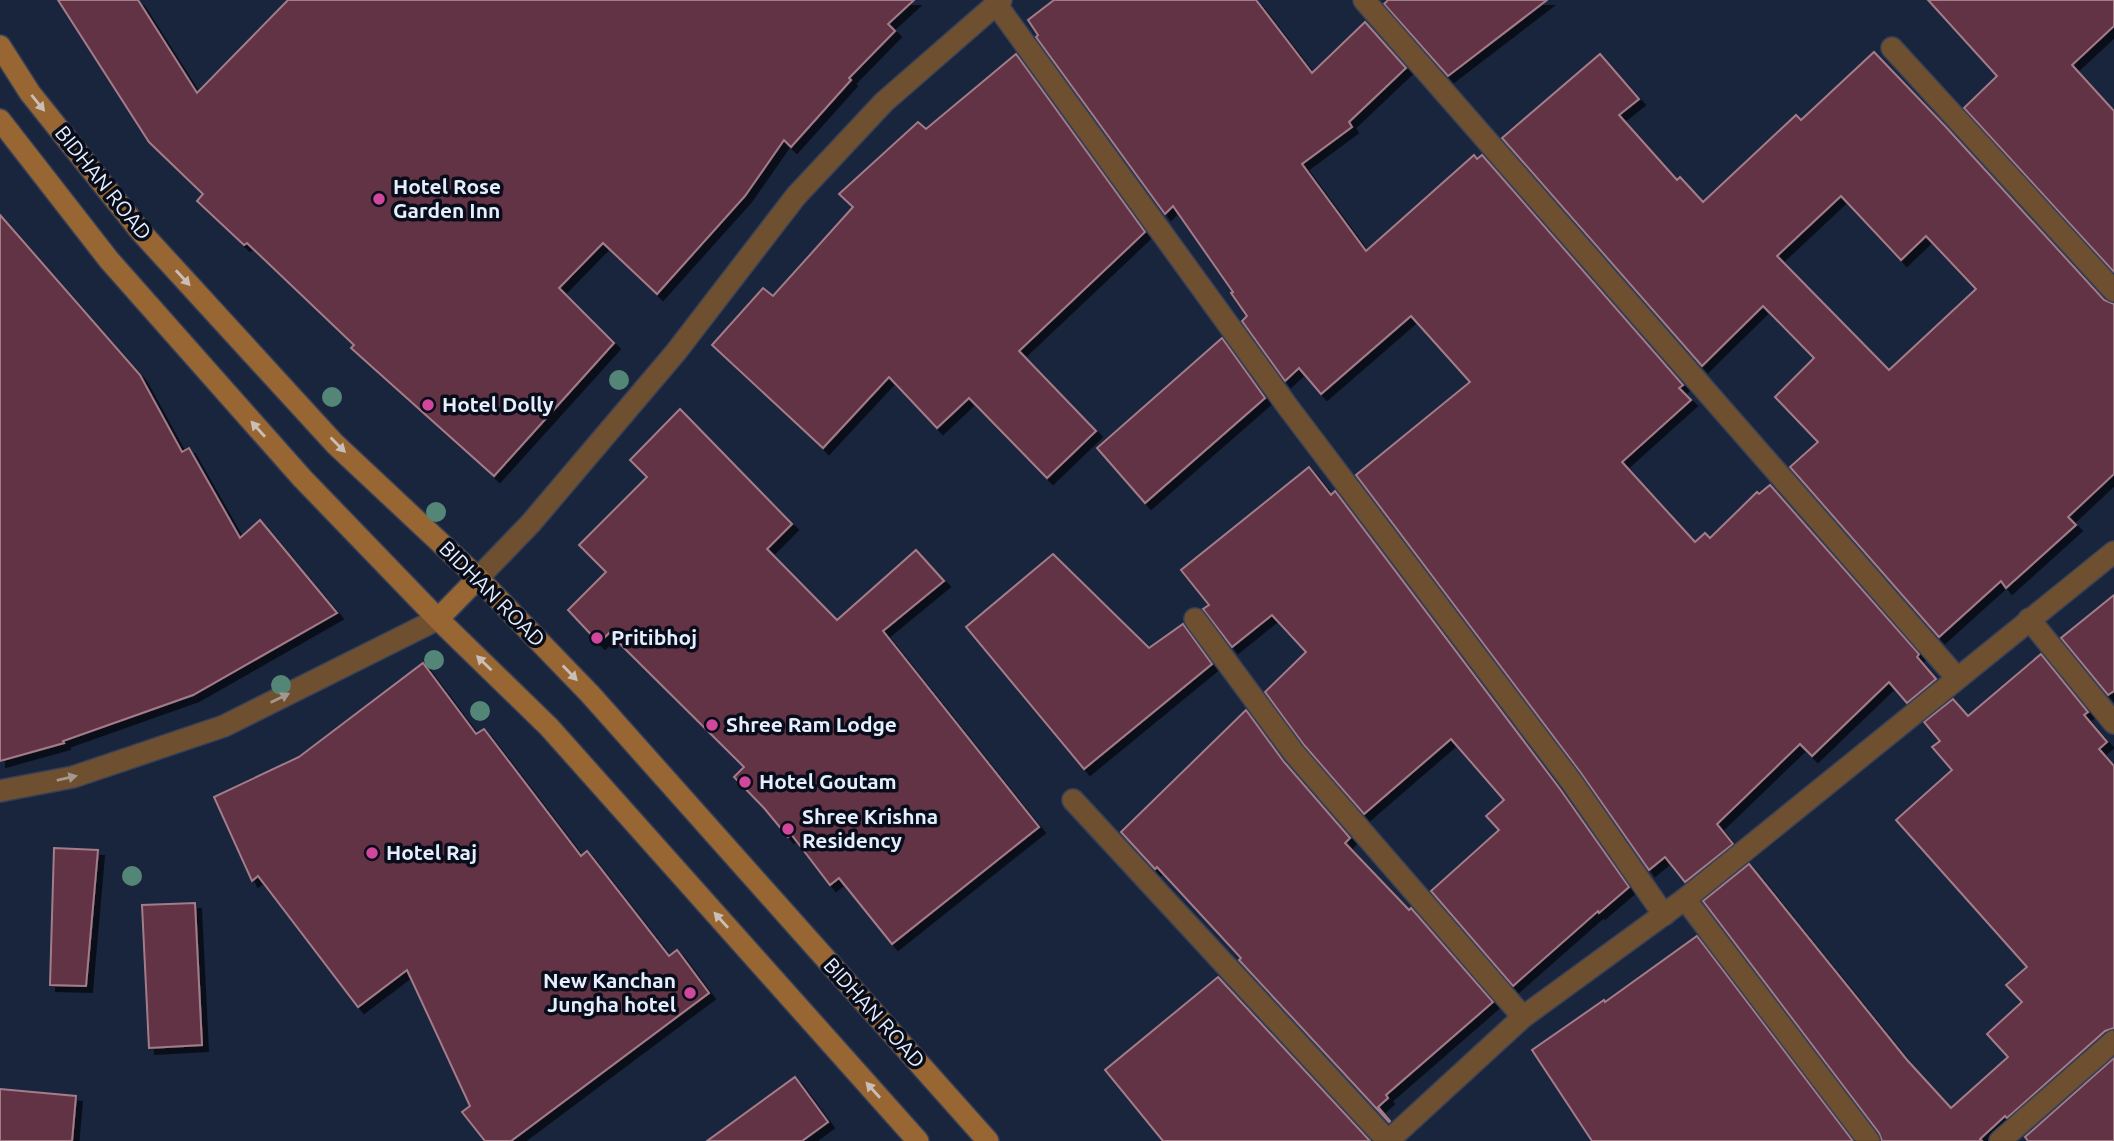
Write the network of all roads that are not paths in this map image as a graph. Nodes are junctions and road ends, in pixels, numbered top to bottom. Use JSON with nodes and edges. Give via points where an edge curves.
{"nodes":[{"id":1,"x":1364,"y":0,"type":"edge"},
{"id":2,"x":998,"y":2,"type":"edge"},
{"id":3,"x":0,"y":46,"type":"edge"},
{"id":4,"x":1892,"y":48,"type":"dead end"},
{"id":5,"x":0,"y":120,"type":"edge"},
{"id":6,"x":2114,"y":291,"type":"edge"},
{"id":7,"x":2114,"y":552,"type":"edge"},
{"id":8,"x":478,"y":578,"type":"junction"},
{"id":9,"x":439,"y":618,"type":"junction"},
{"id":10,"x":1195,"y":619,"type":"dead end"},
{"id":11,"x":2029,"y":619,"type":"junction"},
{"id":12,"x":1957,"y":678,"type":"junction"},
{"id":13,"x":2114,"y":723,"type":"edge"},
{"id":14,"x":0,"y":791,"type":"edge"},
{"id":15,"x":1073,"y":800,"type":"dead end"},
{"id":16,"x":1685,"y":899,"type":"junction"},
{"id":17,"x":1664,"y":915,"type":"junction"},
{"id":18,"x":1523,"y":1017,"type":"junction"},
{"id":19,"x":2114,"y":1041,"type":"edge"},
{"id":20,"x":918,"y":1141,"type":"edge"},
{"id":21,"x":988,"y":1141,"type":"edge"},
{"id":22,"x":1388,"y":1141,"type":"edge"},
{"id":23,"x":1869,"y":1141,"type":"edge"},
{"id":24,"x":2000,"y":1141,"type":"edge"}],
"edges":[{"from":1,"to":12,"type":"street"},
{"from":2,"to":8,"type":"street","via":[[884,102],[796,195],[676,352],[531,523]]},
{"from":2,"to":17,"type":"street","via":[[1288,407],[1571,781]]},
{"from":3,"to":8,"type":"main road","name":"BIDHAN ROAD","one_way":true,"via":[[30,93],[141,232],[335,444]]},
{"from":4,"to":6,"type":"street"},
{"from":9,"to":5,"type":"main road","name":"BIDHAN ROAD","one_way":true,"via":[[302,478],[109,260]]},
{"from":7,"to":11,"type":"street"},
{"from":8,"to":9,"type":"main road"},
{"from":8,"to":21,"type":"main road","name":"BIDHAN ROAD","one_way":true,"via":[[590,694]]},
{"from":14,"to":9,"type":"street","one_way":true,"via":[[73,777],[224,726]]},
{"from":20,"to":9,"type":"main road","name":"BIDHAN ROAD","one_way":true,"via":[[549,727]]},
{"from":10,"to":18,"type":"street","via":[[1294,753]]},
{"from":11,"to":12,"type":"street"},
{"from":11,"to":13,"type":"street"},
{"from":12,"to":16,"type":"street"},
{"from":15,"to":22,"type":"street"},
{"from":16,"to":17,"type":"street"},
{"from":16,"to":23,"type":"street"},
{"from":17,"to":18,"type":"street"},
{"from":18,"to":22,"type":"street"},
{"from":19,"to":24,"type":"street"}]}
